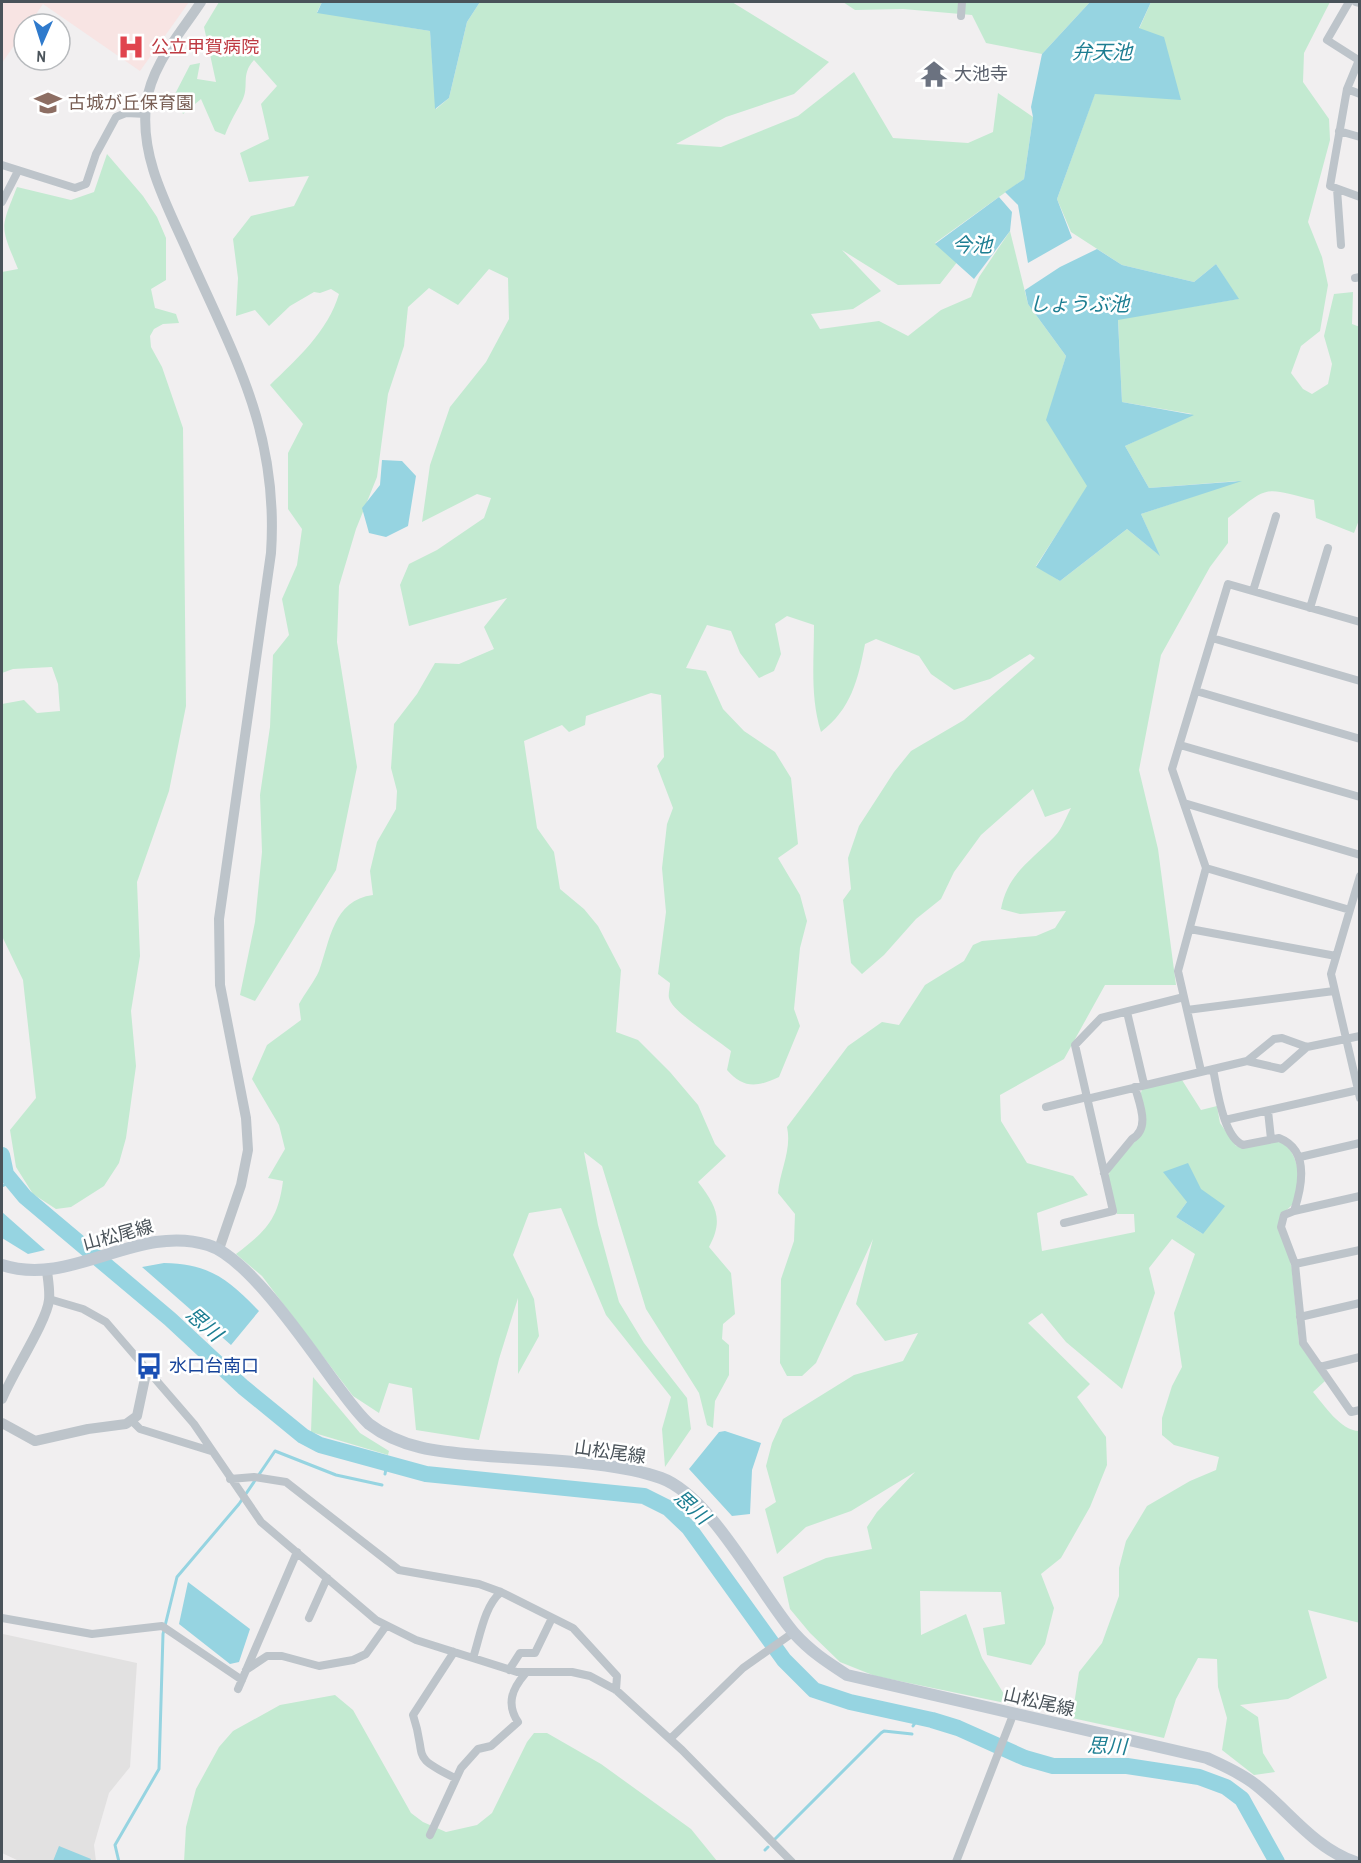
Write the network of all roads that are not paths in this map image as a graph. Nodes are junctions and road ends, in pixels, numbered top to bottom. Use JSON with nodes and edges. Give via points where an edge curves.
{"nodes":[{"id":1,"x":201,"y":2,"type":"edge"},
{"id":2,"x":962,"y":2,"type":"edge"},
{"id":3,"x":1349,"y":2,"type":"edge"},
{"id":4,"x":961,"y":16,"type":"dead end"},
{"id":5,"x":1359,"y":61,"type":"edge"},
{"id":6,"x":1347,"y":89,"type":"junction"},
{"id":7,"x":1359,"y":94,"type":"edge"},
{"id":8,"x":146,"y":114,"type":"junction"},
{"id":9,"x":1339,"y":131,"type":"junction"},
{"id":10,"x":1359,"y":137,"type":"edge"},
{"id":11,"x":2,"y":165,"type":"edge"},
{"id":12,"x":18,"y":171,"type":"junction"},
{"id":13,"x":1337,"y":189,"type":"junction"},
{"id":14,"x":1359,"y":197,"type":"edge"},
{"id":15,"x":2,"y":202,"type":"edge"},
{"id":16,"x":1341,"y":245,"type":"dead end"},
{"id":17,"x":1276,"y":516,"type":"dead end"},
{"id":18,"x":1328,"y":548,"type":"dead end"},
{"id":19,"x":1253,"y":591,"type":"junction"},
{"id":20,"x":1310,"y":608,"type":"junction"},
{"id":21,"x":1359,"y":622,"type":"edge"},
{"id":22,"x":1212,"y":638,"type":"junction"},
{"id":23,"x":1359,"y":681,"type":"edge"},
{"id":24,"x":1196,"y":691,"type":"junction"},
{"id":25,"x":1359,"y":739,"type":"edge"},
{"id":26,"x":1180,"y":745,"type":"junction"},
{"id":27,"x":1359,"y":797,"type":"edge"},
{"id":28,"x":1184,"y":803,"type":"junction"},
{"id":29,"x":1359,"y":855,"type":"edge"},
{"id":30,"x":1206,"y":868,"type":"junction"},
{"id":31,"x":1359,"y":876,"type":"edge"},
{"id":32,"x":1350,"y":910,"type":"junction"},
{"id":33,"x":1190,"y":929,"type":"junction"},
{"id":34,"x":1336,"y":956,"type":"junction"},
{"id":35,"x":1334,"y":992,"type":"junction"},
{"id":36,"x":1184,"y":997,"type":"junction"},
{"id":37,"x":1187,"y":1010,"type":"junction"},
{"id":38,"x":1127,"y":1012,"type":"junction"},
{"id":39,"x":1359,"y":1036,"type":"edge"},
{"id":40,"x":1346,"y":1039,"type":"junction"},
{"id":41,"x":1307,"y":1047,"type":"junction"},
{"id":42,"x":1247,"y":1061,"type":"junction"},
{"id":43,"x":1213,"y":1069,"type":"junction"},
{"id":44,"x":1201,"y":1071,"type":"junction"},
{"id":45,"x":1140,"y":1085,"type":"junction"},
{"id":46,"x":1359,"y":1094,"type":"edge"},
{"id":47,"x":1087,"y":1098,"type":"junction"},
{"id":48,"x":1046,"y":1107,"type":"dead end"},
{"id":49,"x":1268,"y":1111,"type":"junction"},
{"id":50,"x":1225,"y":1120,"type":"junction"},
{"id":51,"x":1271,"y":1139,"type":"junction"},
{"id":52,"x":1359,"y":1143,"type":"edge"},
{"id":53,"x":1300,"y":1157,"type":"junction"},
{"id":54,"x":1104,"y":1173,"type":"junction"},
{"id":55,"x":1359,"y":1196,"type":"edge"},
{"id":56,"x":1294,"y":1211,"type":"junction"},
{"id":57,"x":1064,"y":1223,"type":"dead end"},
{"id":58,"x":219,"y":1249,"type":"junction"},
{"id":59,"x":1359,"y":1250,"type":"edge"},
{"id":60,"x":1295,"y":1264,"type":"junction"},
{"id":61,"x":2,"y":1265,"type":"edge"},
{"id":62,"x":47,"y":1271,"type":"junction"},
{"id":63,"x":49,"y":1299,"type":"junction"},
{"id":64,"x":1359,"y":1303,"type":"edge"},
{"id":65,"x":1300,"y":1317,"type":"junction"},
{"id":66,"x":1359,"y":1357,"type":"edge"},
{"id":67,"x":1320,"y":1366,"type":"junction"},
{"id":68,"x":147,"y":1369,"type":"junction"},
{"id":69,"x":2,"y":1399,"type":"edge"},
{"id":70,"x":1359,"y":1410,"type":"edge"},
{"id":71,"x":133,"y":1422,"type":"junction"},
{"id":72,"x":2,"y":1423,"type":"edge"},
{"id":73,"x":212,"y":1451,"type":"junction"},
{"id":74,"x":230,"y":1479,"type":"junction"},
{"id":75,"x":297,"y":1552,"type":"junction"},
{"id":76,"x":327,"y":1578,"type":"junction"},
{"id":77,"x":501,"y":1592,"type":"junction"},
{"id":78,"x":2,"y":1618,"type":"edge"},
{"id":79,"x":309,"y":1618,"type":"dead end"},
{"id":80,"x":552,"y":1618,"type":"junction"},
{"id":81,"x":386,"y":1626,"type":"junction"},
{"id":82,"x":788,"y":1635,"type":"junction"},
{"id":83,"x":454,"y":1652,"type":"junction"},
{"id":84,"x":473,"y":1658,"type":"junction"},
{"id":85,"x":246,"y":1670,"type":"junction"},
{"id":86,"x":509,"y":1670,"type":"junction"},
{"id":87,"x":525,"y":1674,"type":"junction"},
{"id":88,"x":616,"y":1690,"type":"junction"},
{"id":89,"x":1013,"y":1715,"type":"junction"},
{"id":90,"x":670,"y":1739,"type":"junction"},
{"id":91,"x":455,"y":1778,"type":"junction"},
{"id":92,"x":430,"y":1835,"type":"dead end"},
{"id":93,"x":792,"y":1862,"type":"edge"},
{"id":94,"x":956,"y":1862,"type":"edge"},
{"id":95,"x":1354,"y":1862,"type":"edge"}],
"edges":[{"from":1,"to":8,"type":"street","via":[[160,63],[148,93]]},
{"from":2,"to":4,"type":"street"},
{"from":3,"to":5,"type":"street","via":[[1327,40]]},
{"from":5,"to":6,"type":"street"},
{"from":6,"to":7,"type":"street"},
{"from":6,"to":9,"type":"street"},
{"from":8,"to":12,"type":"street","via":[[116,117],[96,154],[86,184],[75,188]]},
{"from":8,"to":58,"type":"street","via":[[146,140],[158,185],[249,392],[263,437],[271,486],[271,553],[222,891],[218,943],[220,985],[246,1118],[248,1150],[241,1185]]},
{"from":9,"to":10,"type":"street"},
{"from":9,"to":13,"type":"street","via":[[1330,186]]},
{"from":11,"to":12,"type":"street"},
{"from":12,"to":15,"type":"street"},
{"from":13,"to":14,"type":"street"},
{"from":13,"to":16,"type":"street"},
{"from":17,"to":19,"type":"street"},
{"from":18,"to":20,"type":"street"},
{"from":19,"to":20,"type":"street"},
{"from":19,"to":22,"type":"street","via":[[1228,584]]},
{"from":20,"to":21,"type":"street"},
{"from":22,"to":23,"type":"street"},
{"from":22,"to":24,"type":"street"},
{"from":24,"to":25,"type":"street"},
{"from":24,"to":26,"type":"street"},
{"from":26,"to":27,"type":"street"},
{"from":26,"to":28,"type":"street","via":[[1172,769]]},
{"from":28,"to":29,"type":"street"},
{"from":28,"to":30,"type":"street"},
{"from":30,"to":32,"type":"street"},
{"from":30,"to":33,"type":"street"},
{"from":31,"to":32,"type":"street"},
{"from":32,"to":34,"type":"street"},
{"from":33,"to":34,"type":"street"},
{"from":33,"to":36,"type":"street","via":[[1178,971]]},
{"from":34,"to":35,"type":"street","via":[[1331,974]]},
{"from":35,"to":37,"type":"street"},
{"from":35,"to":40,"type":"street"},
{"from":36,"to":37,"type":"street"},
{"from":36,"to":38,"type":"street"},
{"from":37,"to":44,"type":"street"},
{"from":38,"to":45,"type":"street"},
{"from":38,"to":47,"type":"street","via":[[1101,1018],[1075,1045]]},
{"from":39,"to":40,"type":"street"},
{"from":40,"to":41,"type":"street"},
{"from":40,"to":46,"type":"street"},
{"from":41,"to":42,"type":"street","via":[[1282,1069]]},
{"from":41,"to":42,"type":"street","via":[[1274,1039]]},
{"from":42,"to":43,"type":"street"},
{"from":43,"to":44,"type":"street"},
{"from":43,"to":50,"type":"street"},
{"from":44,"to":45,"type":"street"},
{"from":45,"to":47,"type":"street"},
{"from":45,"to":54,"type":"street","via":[[1143,1123],[1138,1135]]},
{"from":46,"to":49,"type":"street"},
{"from":47,"to":48,"type":"street"},
{"from":47,"to":54,"type":"street"},
{"from":49,"to":50,"type":"street"},
{"from":49,"to":51,"type":"street"},
{"from":50,"to":51,"type":"street","via":[[1238,1143]]},
{"from":51,"to":53,"type":"street","via":[[1285,1140]]},
{"from":52,"to":53,"type":"street"},
{"from":53,"to":56,"type":"street","via":[[1303,1185]]},
{"from":54,"to":57,"type":"street","via":[[1113,1211]]},
{"from":55,"to":56,"type":"street"},
{"from":56,"to":60,"type":"street","via":[[1284,1215],[1281,1227]]},
{"from":58,"to":62,"type":"main road","name":"山松尾線","via":[[190,1241],[168,1241]]},
{"from":58,"to":82,"type":"main road","name":"山松尾線","via":[[260,1284],[369,1423],[398,1441],[434,1451],[619,1468],[662,1478],[679,1488],[703,1510]]},
{"from":59,"to":60,"type":"street"},
{"from":60,"to":65,"type":"street"},
{"from":61,"to":62,"type":"main road","name":"山松尾線","via":[[19,1271]]},
{"from":62,"to":63,"type":"street"},
{"from":63,"to":68,"type":"street","via":[[83,1309],[106,1322]]},
{"from":63,"to":69,"type":"street"},
{"from":64,"to":65,"type":"street"},
{"from":65,"to":67,"type":"street","via":[[1303,1342]]},
{"from":66,"to":67,"type":"street"},
{"from":67,"to":70,"type":"street","via":[[1351,1412]]},
{"from":68,"to":71,"type":"street"},
{"from":68,"to":73,"type":"street"},
{"from":71,"to":72,"type":"street","via":[[35,1441]]},
{"from":71,"to":73,"type":"street","via":[[140,1428]]},
{"from":73,"to":74,"type":"street"},
{"from":74,"to":75,"type":"street","via":[[261,1522]]},
{"from":74,"to":77,"type":"street","via":[[286,1482],[399,1569]]},
{"from":75,"to":76,"type":"street"},
{"from":75,"to":85,"type":"street"},
{"from":76,"to":79,"type":"street"},
{"from":76,"to":81,"type":"street"},
{"from":77,"to":80,"type":"street"},
{"from":77,"to":84,"type":"street","via":[[489,1608]]},
{"from":78,"to":85,"type":"street","via":[[92,1634],[165,1627],[240,1684]]},
{"from":80,"to":86,"type":"street","via":[[535,1653],[520,1653]]},
{"from":80,"to":88,"type":"street","via":[[573,1628],[617,1676]]},
{"from":81,"to":83,"type":"street"},
{"from":81,"to":85,"type":"street","via":[[366,1654],[352,1660],[319,1666],[267,1656]]},
{"from":82,"to":89,"type":"main road","name":"山松尾線","via":[[847,1675]]},
{"from":82,"to":90,"type":"street","via":[[743,1668]]},
{"from":83,"to":84,"type":"street"},
{"from":83,"to":91,"type":"street","via":[[413,1715],[423,1761]]},
{"from":84,"to":86,"type":"street"},
{"from":86,"to":87,"type":"street"},
{"from":87,"to":88,"type":"street","via":[[572,1672],[590,1676]]},
{"from":87,"to":91,"type":"street","via":[[511,1697],[518,1722],[491,1746],[470,1756]]},
{"from":88,"to":90,"type":"street"},
{"from":89,"to":94,"type":"street"},
{"from":89,"to":95,"type":"main road","name":"山松尾線","via":[[1207,1758],[1256,1784],[1317,1842]]},
{"from":90,"to":93,"type":"street"},
{"from":91,"to":92,"type":"street"}]}
